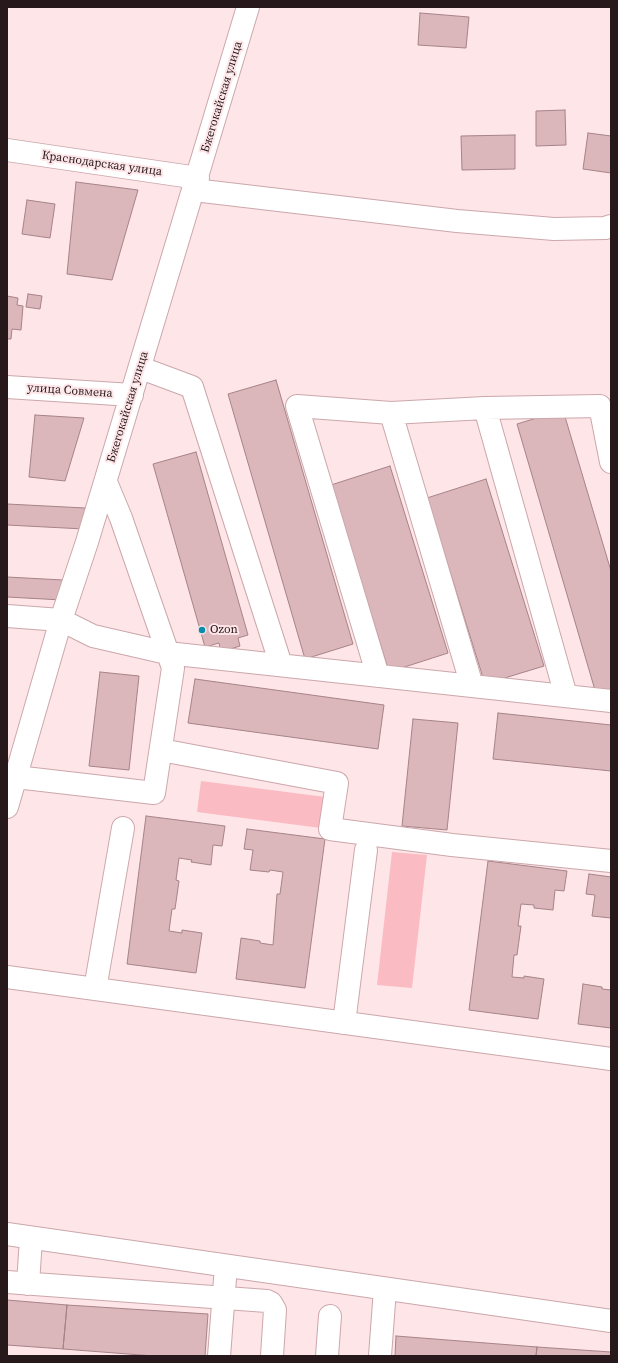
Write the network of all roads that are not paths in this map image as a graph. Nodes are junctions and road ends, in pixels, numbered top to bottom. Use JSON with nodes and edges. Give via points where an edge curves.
{"nodes":[{"id":1,"x":248,"y":7,"type":"edge"},
{"id":2,"x":7,"y":150,"type":"edge"},
{"id":3,"x":196,"y":184,"type":"junction"},
{"id":4,"x":611,"y":226,"type":"edge"},
{"id":5,"x":141,"y":368,"type":"junction"},
{"id":6,"x":7,"y":386,"type":"edge"},
{"id":7,"x":132,"y":395,"type":"junction"},
{"id":8,"x":485,"y":408,"type":"junction"},
{"id":9,"x":391,"y":413,"type":"junction"},
{"id":10,"x":611,"y":462,"type":"edge"},
{"id":11,"x":106,"y":482,"type":"junction"},
{"id":12,"x":7,"y":616,"type":"edge"},
{"id":13,"x":61,"y":620,"type":"junction"},
{"id":14,"x":168,"y":653,"type":"junction"},
{"id":15,"x":281,"y":665,"type":"junction"},
{"id":16,"x":378,"y":676,"type":"junction"},
{"id":17,"x":472,"y":686,"type":"junction"},
{"id":18,"x":566,"y":696,"type":"junction"},
{"id":19,"x":611,"y":702,"type":"edge"},
{"id":20,"x":161,"y":750,"type":"junction"},
{"id":21,"x":16,"y":777,"type":"junction"},
{"id":22,"x":7,"y":807,"type":"edge"},
{"id":23,"x":123,"y":828,"type":"dead end"},
{"id":24,"x":366,"y":850,"type":"dead end"},
{"id":25,"x":611,"y":861,"type":"edge"},
{"id":26,"x":7,"y":977,"type":"edge"},
{"id":27,"x":95,"y":989,"type":"junction"},
{"id":28,"x":344,"y":1023,"type":"junction"},
{"id":29,"x":611,"y":1059,"type":"edge"},
{"id":30,"x":7,"y":1234,"type":"edge"},
{"id":31,"x":31,"y":1238,"type":"junction"},
{"id":32,"x":226,"y":1266,"type":"junction"},
{"id":33,"x":17,"y":1283,"type":"edge"},
{"id":34,"x":385,"y":1289,"type":"junction"},
{"id":35,"x":224,"y":1298,"type":"junction"},
{"id":36,"x":330,"y":1316,"type":"dead end"},
{"id":37,"x":611,"y":1321,"type":"edge"},
{"id":38,"x":219,"y":1356,"type":"edge"},
{"id":39,"x":272,"y":1356,"type":"edge"},
{"id":40,"x":327,"y":1356,"type":"edge"},
{"id":41,"x":380,"y":1356,"type":"edge"}],
"edges":[{"from":1,"to":3,"type":"street","name":"Бжегокайская улица"},
{"from":2,"to":3,"type":"street","name":"Краснодарская улица"},
{"from":3,"to":4,"type":"street","name":"Краснодарская улица","via":[[457,221],[554,229]]},
{"from":3,"to":5,"type":"street","name":"Бжегокайская улица"},
{"from":5,"to":7,"type":"street","name":"Бжегокайская улица"},
{"from":5,"to":15,"type":"street","via":[[192,387]]},
{"from":6,"to":7,"type":"street","name":"улица Совмена"},
{"from":7,"to":11,"type":"street","name":"Бжегокайская улица"},
{"from":8,"to":9,"type":"street"},
{"from":8,"to":10,"type":"street","via":[[600,406]]},
{"from":8,"to":18,"type":"street"},
{"from":9,"to":16,"type":"street","via":[[297,406]]},
{"from":9,"to":17,"type":"street"},
{"from":11,"to":13,"type":"street","name":"Бжегокайская улица"},
{"from":11,"to":14,"type":"street"},
{"from":12,"to":13,"type":"street"},
{"from":13,"to":14,"type":"street","via":[[93,636]]},
{"from":13,"to":21,"type":"street","name":"Бжегокайская улица"},
{"from":14,"to":15,"type":"street"},
{"from":14,"to":20,"type":"street","via":[[173,668]]},
{"from":15,"to":16,"type":"street"},
{"from":16,"to":17,"type":"street"},
{"from":17,"to":18,"type":"street"},
{"from":18,"to":19,"type":"street"},
{"from":20,"to":21,"type":"street","via":[[154,793]]},
{"from":20,"to":25,"type":"street","via":[[337,783],[330,829],[452,845]]},
{"from":21,"to":22,"type":"street","name":"Бжегокайская улица"},
{"from":23,"to":27,"type":"street"},
{"from":24,"to":28,"type":"street"},
{"from":26,"to":27,"type":"street"},
{"from":27,"to":28,"type":"street"},
{"from":28,"to":29,"type":"street"},
{"from":30,"to":31,"type":"street"},
{"from":31,"to":32,"type":"street"},
{"from":31,"to":33,"type":"street"},
{"from":32,"to":34,"type":"street"},
{"from":32,"to":35,"type":"street"},
{"from":33,"to":35,"type":"street"},
{"from":34,"to":37,"type":"street"},
{"from":34,"to":41,"type":"street"},
{"from":35,"to":38,"type":"street"},
{"from":35,"to":39,"type":"street","via":[[267,1301],[274,1306]]},
{"from":36,"to":40,"type":"street"}]}
